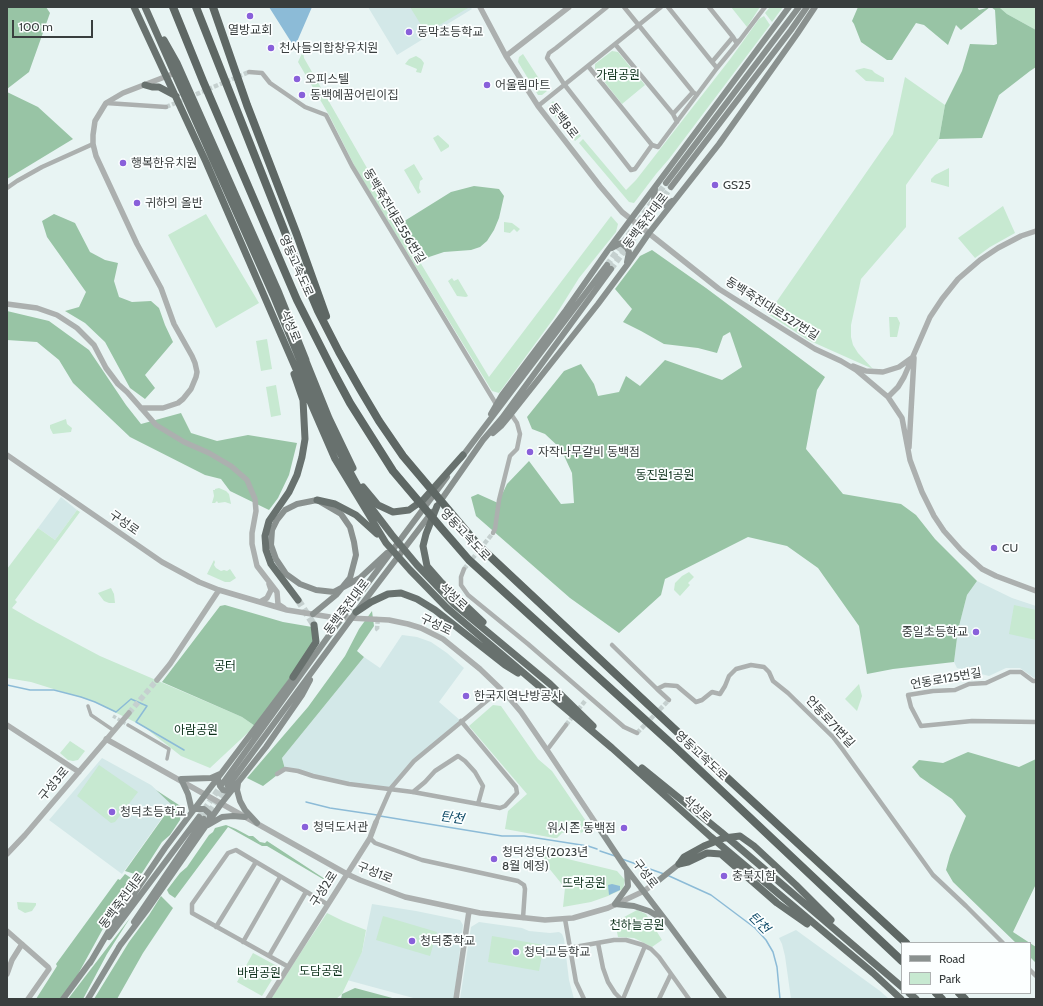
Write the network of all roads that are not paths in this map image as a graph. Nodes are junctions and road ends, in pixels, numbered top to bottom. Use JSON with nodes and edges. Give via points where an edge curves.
{"nodes":[{"id":1,"x":134,"y":7,"type":"edge"},
{"id":2,"x":145,"y":7,"type":"edge"},
{"id":3,"x":173,"y":7,"type":"edge"},
{"id":4,"x":196,"y":7,"type":"edge"},
{"id":5,"x":213,"y":7,"type":"edge"},
{"id":6,"x":480,"y":7,"type":"edge"},
{"id":7,"x":569,"y":7,"type":"edge"},
{"id":8,"x":607,"y":7,"type":"edge"},
{"id":9,"x":624,"y":7,"type":"edge"},
{"id":10,"x":661,"y":7,"type":"edge"},
{"id":11,"x":668,"y":7,"type":"edge"},
{"id":12,"x":709,"y":7,"type":"edge"},
{"id":13,"x":765,"y":7,"type":"edge"},
{"id":14,"x":789,"y":7,"type":"edge"},
{"id":15,"x":798,"y":7,"type":"edge"},
{"id":16,"x":807,"y":7,"type":"edge"},
{"id":17,"x":815,"y":7,"type":"edge"},
{"id":18,"x":638,"y":25,"type":"junction"},
{"id":19,"x":791,"y":30,"type":"junction"},
{"id":20,"x":733,"y":38,"type":"junction"},
{"id":21,"x":740,"y":40,"type":"junction"},
{"id":22,"x":615,"y":44,"type":"junction"},
{"id":23,"x":506,"y":56,"type":"junction"},
{"id":24,"x":712,"y":62,"type":"junction"},
{"id":25,"x":588,"y":66,"type":"junction"},
{"id":26,"x":717,"y":68,"type":"junction"},
{"id":27,"x":249,"y":72,"type":"tunnel mouth"},
{"id":28,"x":175,"y":73,"type":"junction"},
{"id":29,"x":166,"y":76,"type":"junction"},
{"id":30,"x":564,"y":84,"type":"junction"},
{"id":31,"x":145,"y":86,"type":"junction"},
{"id":32,"x":695,"y":93,"type":"junction"},
{"id":33,"x":176,"y":96,"type":"junction"},
{"id":34,"x":106,"y":103,"type":"junction"},
{"id":35,"x":538,"y":106,"type":"junction"},
{"id":36,"x":166,"y":107,"type":"tunnel mouth"},
{"id":37,"x":672,"y":114,"type":"junction"},
{"id":38,"x":677,"y":122,"type":"junction"},
{"id":39,"x":92,"y":144,"type":"junction"},
{"id":40,"x":652,"y":145,"type":"junction"},
{"id":41,"x":7,"y":188,"type":"edge"},
{"id":42,"x":655,"y":188,"type":"junction"},
{"id":43,"x":675,"y":200,"type":"junction"},
{"id":44,"x":631,"y":220,"type":"junction"},
{"id":45,"x":1036,"y":231,"type":"edge"},
{"id":46,"x":649,"y":233,"type":"junction"},
{"id":47,"x":608,"y":250,"type":"junction"},
{"id":48,"x":627,"y":266,"type":"junction"},
{"id":49,"x":609,"y":267,"type":"tunnel mouth"},
{"id":50,"x":273,"y":296,"type":"junction"},
{"id":51,"x":7,"y":304,"type":"edge"},
{"id":52,"x":285,"y":343,"type":"junction"},
{"id":53,"x":339,"y":352,"type":"junction"},
{"id":54,"x":914,"y":356,"type":"junction"},
{"id":55,"x":306,"y":360,"type":"junction"},
{"id":56,"x":841,"y":361,"type":"junction"},
{"id":57,"x":888,"y":397,"type":"junction"},
{"id":58,"x":496,"y":404,"type":"junction"},
{"id":59,"x":141,"y":408,"type":"junction"},
{"id":60,"x":511,"y":414,"type":"junction"},
{"id":61,"x":481,"y":438,"type":"junction"},
{"id":62,"x":7,"y":455,"type":"edge"},
{"id":63,"x":464,"y":455,"type":"junction"},
{"id":64,"x":909,"y":455,"type":"junction"},
{"id":65,"x":317,"y":500,"type":"junction"},
{"id":66,"x":437,"y":506,"type":"junction"},
{"id":67,"x":493,"y":533,"type":"tunnel mouth"},
{"id":68,"x":405,"y":535,"type":"junction"},
{"id":69,"x":386,"y":543,"type":"junction"},
{"id":70,"x":464,"y":569,"type":"tunnel mouth"},
{"id":71,"x":267,"y":580,"type":"junction"},
{"id":72,"x":219,"y":590,"type":"junction"},
{"id":73,"x":1036,"y":592,"type":"edge"},
{"id":74,"x":298,"y":600,"type":"tunnel mouth"},
{"id":75,"x":260,"y":602,"type":"junction"},
{"id":76,"x":287,"y":610,"type":"junction"},
{"id":77,"x":356,"y":612,"type":"junction"},
{"id":78,"x":313,"y":614,"type":"junction"},
{"id":79,"x":314,"y":625,"type":"tunnel mouth"},
{"id":80,"x":612,"y":645,"type":"dead end"},
{"id":81,"x":317,"y":653,"type":"junction"},
{"id":82,"x":317,"y":665,"type":"junction"},
{"id":83,"x":293,"y":677,"type":"junction"},
{"id":84,"x":157,"y":680,"type":"tunnel mouth"},
{"id":85,"x":1036,"y":681,"type":"edge"},
{"id":86,"x":535,"y":683,"type":"junction"},
{"id":87,"x":656,"y":689,"type":"junction"},
{"id":88,"x":588,"y":696,"type":"junction"},
{"id":89,"x":489,"y":698,"type":"dead end"},
{"id":90,"x":669,"y":700,"type":"dead end"},
{"id":91,"x":584,"y":701,"type":"tunnel mouth"},
{"id":92,"x":88,"y":706,"type":"dead end"},
{"id":93,"x":129,"y":713,"type":"tunnel mouth"},
{"id":94,"x":461,"y":721,"type":"junction"},
{"id":95,"x":1036,"y":722,"type":"edge"},
{"id":96,"x":566,"y":724,"type":"tunnel mouth"},
{"id":97,"x":7,"y":725,"type":"edge"},
{"id":98,"x":128,"y":725,"type":"tunnel mouth"},
{"id":99,"x":115,"y":729,"type":"junction"},
{"id":100,"x":637,"y":733,"type":"dead end"},
{"id":101,"x":106,"y":739,"type":"junction"},
{"id":102,"x":607,"y":741,"type":"junction"},
{"id":103,"x":548,"y":750,"type":"junction"},
{"id":104,"x":167,"y":759,"type":"dead end"},
{"id":105,"x":79,"y":772,"type":"junction"},
{"id":106,"x":277,"y":774,"type":"dead end"},
{"id":107,"x":220,"y":776,"type":"junction"},
{"id":108,"x":181,"y":780,"type":"junction"},
{"id":109,"x":238,"y":783,"type":"junction"},
{"id":110,"x":228,"y":786,"type":"junction"},
{"id":111,"x":391,"y":788,"type":"junction"},
{"id":112,"x":413,"y":792,"type":"junction"},
{"id":113,"x":205,"y":794,"type":"junction"},
{"id":114,"x":221,"y":804,"type":"junction"},
{"id":115,"x":478,"y":804,"type":"junction"},
{"id":116,"x":193,"y":810,"type":"junction"},
{"id":117,"x":245,"y":817,"type":"junction"},
{"id":118,"x":204,"y":818,"type":"junction"},
{"id":119,"x":376,"y":822,"type":"joint"},
{"id":120,"x":257,"y":824,"type":"junction"},
{"id":121,"x":204,"y":828,"type":"junction"},
{"id":122,"x":601,"y":831,"type":"joint"},
{"id":123,"x":370,"y":838,"type":"junction"},
{"id":124,"x":7,"y":854,"type":"edge"},
{"id":125,"x":256,"y":862,"type":"junction"},
{"id":126,"x":678,"y":864,"type":"junction"},
{"id":127,"x":626,"y":868,"type":"junction"},
{"id":128,"x":347,"y":874,"type":"junction"},
{"id":129,"x":280,"y":877,"type":"junction"},
{"id":130,"x":658,"y":880,"type":"joint"},
{"id":131,"x":644,"y":891,"type":"junction"},
{"id":132,"x":306,"y":892,"type":"junction"},
{"id":133,"x":327,"y":904,"type":"junction"},
{"id":134,"x":615,"y":904,"type":"junction"},
{"id":135,"x":469,"y":911,"type":"junction"},
{"id":136,"x":522,"y":918,"type":"junction"},
{"id":137,"x":565,"y":919,"type":"junction"},
{"id":138,"x":667,"y":922,"type":"junction"},
{"id":139,"x":216,"y":927,"type":"junction"},
{"id":140,"x":7,"y":931,"type":"edge"},
{"id":141,"x":243,"y":942,"type":"junction"},
{"id":142,"x":905,"y":942,"type":"edge"},
{"id":143,"x":1002,"y":942,"type":"edge"},
{"id":144,"x":598,"y":943,"type":"junction"},
{"id":145,"x":22,"y":944,"type":"junction"},
{"id":146,"x":645,"y":946,"type":"junction"},
{"id":147,"x":119,"y":947,"type":"junction"},
{"id":148,"x":569,"y":948,"type":"junction"},
{"id":149,"x":842,"y":948,"type":"junction"},
{"id":150,"x":859,"y":949,"type":"junction"},
{"id":151,"x":269,"y":956,"type":"junction"},
{"id":152,"x":901,"y":960,"type":"edge"},
{"id":153,"x":90,"y":963,"type":"junction"},
{"id":154,"x":287,"y":966,"type":"junction"},
{"id":155,"x":7,"y":974,"type":"edge"},
{"id":156,"x":671,"y":974,"type":"junction"},
{"id":157,"x":901,"y":985,"type":"edge"},
{"id":158,"x":28,"y":999,"type":"edge"},
{"id":159,"x":63,"y":999,"type":"edge"},
{"id":160,"x":88,"y":999,"type":"edge"},
{"id":161,"x":268,"y":999,"type":"edge"},
{"id":162,"x":456,"y":999,"type":"edge"},
{"id":163,"x":584,"y":999,"type":"edge"},
{"id":164,"x":622,"y":999,"type":"edge"},
{"id":165,"x":659,"y":999,"type":"edge"},
{"id":166,"x":689,"y":999,"type":"edge"},
{"id":167,"x":724,"y":999,"type":"edge"},
{"id":168,"x":901,"y":999,"type":"edge"}],
"edges":[{"from":1,"to":29,"type":"highway","name":"석성로"},
{"from":2,"to":28,"type":"highway","name":"석성로"},
{"from":2,"to":55,"type":"highway","via":[[177,63]]},
{"from":3,"to":152,"type":"highway","name":"영동고속도로","via":[[315,337],[368,432],[410,492],[470,560]]},
{"from":4,"to":53,"type":"highway","name":"영동고속도로","via":[[299,267]]},
{"from":5,"to":53,"type":"highway","via":[[247,106]]},
{"from":6,"to":23,"type":"street","name":"동백8로"},
{"from":7,"to":23,"type":"street"},
{"from":8,"to":30,"type":"street","via":[[549,53],[547,58]]},
{"from":9,"to":18,"type":"street"},
{"from":10,"to":18,"type":"street"},
{"from":11,"to":24,"type":"street"},
{"from":12,"to":20,"type":"street"},
{"from":13,"to":21,"type":"street"},
{"from":14,"to":42,"type":"main road","name":"동백죽전대로"},
{"from":15,"to":19,"type":"main road","name":"동백죽전대로","via":[[669,185]]},
{"from":16,"to":19,"type":"main road","name":"동백죽전대로"},
{"from":17,"to":19,"type":"main road"},
{"from":17,"to":43,"type":"main road","name":"동백죽전대로","via":[[723,138]]},
{"from":18,"to":22,"type":"street"},
{"from":18,"to":32,"type":"street"},
{"from":20,"to":21,"type":"street","via":[[736,42]]},
{"from":20,"to":24,"type":"street"},
{"from":21,"to":26,"type":"street"},
{"from":22,"to":25,"type":"street"},
{"from":22,"to":37,"type":"street"},
{"from":23,"to":35,"type":"street","name":"동백8로"},
{"from":24,"to":26,"type":"street"},
{"from":25,"to":30,"type":"street"},
{"from":25,"to":40,"type":"street"},
{"from":26,"to":32,"type":"street"},
{"from":27,"to":58,"type":"street","name":"동백죽전대로556번길","via":[[262,73],[270,83],[305,107],[326,115],[352,166]]},
{"from":28,"to":29,"type":"street"},
{"from":28,"to":50,"type":"highway","name":"석성로"},
{"from":29,"to":31,"type":"street"},
{"from":29,"to":33,"type":"highway","name":"석성로"},
{"from":30,"to":35,"type":"street"},
{"from":30,"to":40,"type":"street","via":[[631,170],[635,169]]},
{"from":31,"to":33,"type":"highway","via":[[159,87]]},
{"from":31,"to":34,"type":"street"},
{"from":32,"to":37,"type":"street"},
{"from":32,"to":38,"type":"street"},
{"from":33,"to":52,"type":"highway","name":"석성로"},
{"from":34,"to":36,"type":"street"},
{"from":34,"to":39,"type":"street","via":[[95,121]]},
{"from":35,"to":44,"type":"street","name":"동백8로","via":[[600,186]]},
{"from":37,"to":38,"type":"street"},
{"from":38,"to":40,"type":"street","via":[[658,147]]},
{"from":39,"to":41,"type":"street","via":[[42,167]]},
{"from":39,"to":59,"type":"street","via":[[130,231],[161,288],[174,324],[192,356],[197,372],[191,389],[178,403],[163,408]]},
{"from":42,"to":43,"type":"main road","via":[[654,199],[658,206]]},
{"from":42,"to":44,"type":"main road","name":"동백죽전대로"},
{"from":43,"to":46,"type":"main road","name":"동백죽전대로"},
{"from":44,"to":46,"type":"street","name":"동백8로"},
{"from":44,"to":47,"type":"main road","name":"동백죽전대로"},
{"from":45,"to":54,"type":"street","via":[[998,248],[960,277],[930,317]]},
{"from":46,"to":48,"type":"main road","name":"동백죽전대로"},
{"from":46,"to":56,"type":"street","name":"동백죽전대로527번길","via":[[719,289],[815,349]]},
{"from":47,"to":48,"type":"main road","via":[[623,244],[629,252]]},
{"from":47,"to":58,"type":"main road","name":"동백죽전대로"},
{"from":48,"to":60,"type":"main road","name":"동백죽전대로"},
{"from":49,"to":61,"type":"main road","name":"동백죽전대로"},
{"from":50,"to":55,"type":"highway"},
{"from":50,"to":102,"type":"highway","name":"석성로","via":[[342,457],[366,500],[392,535],[454,604],[550,684]]},
{"from":51,"to":59,"type":"street","via":[[37,308],[57,315],[77,328],[94,345],[118,384]]},
{"from":52,"to":69,"type":"highway","name":"석성로","via":[[335,459]]},
{"from":52,"to":74,"type":"highway","via":[[303,400],[304,439],[297,475],[289,492],[269,521],[265,536],[271,564]]},
{"from":53,"to":142,"type":"highway","name":"영동고속도로","via":[[379,422],[403,456],[479,546]]},
{"from":54,"to":56,"type":"street","via":[[899,367],[883,372],[866,371]]},
{"from":54,"to":57,"type":"street","via":[[898,388]]},
{"from":54,"to":64,"type":"street"},
{"from":55,"to":63,"type":"highway","via":[[329,418],[357,477],[367,494],[378,505],[393,512],[408,510],[423,500]]},
{"from":56,"to":57,"type":"street","name":"동백죽전대로527번길"},
{"from":57,"to":64,"type":"street","name":"동백죽전대로527번길","via":[[902,418]]},
{"from":58,"to":61,"type":"main road","name":"동백죽전대로"},
{"from":59,"to":71,"type":"street","via":[[156,425],[231,466],[247,480],[255,499],[256,511],[252,544],[257,566]]},
{"from":60,"to":61,"type":"main road","name":"동백죽전대로","via":[[501,426]]},
{"from":60,"to":67,"type":"street","via":[[520,434],[517,449],[510,456]]},
{"from":61,"to":63,"type":"main road","name":"동백죽전대로"},
{"from":61,"to":66,"type":"main road","name":"동백죽전대로"},
{"from":62,"to":72,"type":"street","name":"구성로","via":[[162,562]]},
{"from":63,"to":68,"type":"main road","name":"동백죽전대로"},
{"from":64,"to":73,"type":"street","name":"동백죽전대로527번길","via":[[927,502],[944,531],[961,550],[982,569]]},
{"from":65,"to":68,"type":"main road","via":[[297,504],[285,510],[272,530],[271,545],[276,559],[286,574],[300,584],[316,590],[334,592],[360,578],[375,566]]},
{"from":65,"to":69,"type":"highway","via":[[335,504],[356,515]]},
{"from":65,"to":78,"type":"main road","via":[[341,514],[350,527],[356,555],[350,578],[336,595]]},
{"from":66,"to":77,"type":"main road","name":"동백죽전대로"},
{"from":66,"to":102,"type":"highway","via":[[423,546],[427,566],[467,607],[553,684]]},
{"from":68,"to":81,"type":"main road","name":"동백죽전대로"},
{"from":69,"to":86,"type":"highway","name":"석성로","via":[[447,608]]},
{"from":70,"to":88,"type":"street","via":[[461,585],[468,595]]},
{"from":71,"to":75,"type":"street","via":[[271,590],[267,598]]},
{"from":71,"to":76,"type":"street","via":[[277,592],[278,604]]},
{"from":72,"to":75,"type":"street","name":"구성로"},
{"from":72,"to":84,"type":"street"},
{"from":75,"to":76,"type":"street","name":"구성로"},
{"from":76,"to":78,"type":"street","name":"구성로"},
{"from":77,"to":82,"type":"main road","name":"동백죽전대로"},
{"from":77,"to":86,"type":"highway","via":[[388,594],[401,593],[417,599],[505,665]]},
{"from":78,"to":103,"type":"street","name":"구성로","via":[[389,620],[421,628],[443,638],[505,693]]},
{"from":79,"to":83,"type":"highway","via":[[316,642]]},
{"from":80,"to":87,"type":"street"},
{"from":81,"to":83,"type":"main road"},
{"from":81,"to":110,"type":"main road","name":"동백죽전대로"},
{"from":82,"to":109,"type":"main road","via":[[302,695]]},
{"from":82,"to":110,"type":"main road","name":"동백죽전대로"},
{"from":83,"to":107,"type":"main road"},
{"from":85,"to":95,"type":"street","name":"언동로125번길","via":[[1021,672],[1010,672],[986,683],[968,684],[955,690],[908,695],[921,726],[972,721]]},
{"from":86,"to":149,"type":"highway","name":"석성로"},
{"from":87,"to":90,"type":"street"},
{"from":87,"to":143,"type":"street","name":"언동로71번길","via":[[665,685],[677,686],[696,702],[712,692],[720,694],[729,676],[736,669],[751,665],[764,667],[773,681],[833,737],[933,875]]},
{"from":88,"to":91,"type":"street"},
{"from":88,"to":100,"type":"street","via":[[624,727]]},
{"from":89,"to":94,"type":"street"},
{"from":92,"to":99,"type":"street","via":[[91,715]]},
{"from":93,"to":99,"type":"street","name":"구성3로"},
{"from":94,"to":111,"type":"street","via":[[414,762]]},
{"from":94,"to":115,"type":"street","via":[[516,787],[517,793],[500,808]]},
{"from":96,"to":103,"type":"street"},
{"from":97,"to":105,"type":"street"},
{"from":98,"to":104,"type":"street","via":[[169,749]]},
{"from":99,"to":101,"type":"street","name":"구성3로"},
{"from":101,"to":105,"type":"street","name":"구성3로"},
{"from":101,"to":108,"type":"street","name":"구성1로"},
{"from":102,"to":150,"type":"highway","name":"석성로","via":[[721,832]]},
{"from":103,"to":122,"type":"street","name":"구성로"},
{"from":105,"to":124,"type":"street","name":"구성3로"},
{"from":106,"to":111,"type":"street","via":[[285,769],[298,770],[349,784]]},
{"from":107,"to":108,"type":"main road"},
{"from":107,"to":110,"type":"main road","via":[[220,786],[226,791]]},
{"from":107,"to":113,"type":"main road"},
{"from":108,"to":113,"type":"street","name":"구성1로"},
{"from":108,"to":116,"type":"main road"},
{"from":109,"to":110,"type":"main road"},
{"from":109,"to":120,"type":"main road","via":[[240,801]]},
{"from":110,"to":114,"type":"main road"},
{"from":111,"to":112,"type":"street"},
{"from":111,"to":119,"type":"street"},
{"from":112,"to":115,"type":"street"},
{"from":112,"to":115,"type":"street","via":[[435,771],[458,756],[475,772],[483,786]]},
{"from":113,"to":114,"type":"street","name":"구성1로"},
{"from":113,"to":116,"type":"main road"},
{"from":114,"to":117,"type":"street","name":"구성1로"},
{"from":114,"to":118,"type":"main road"},
{"from":116,"to":118,"type":"main road","via":[[204,809],[210,814]]},
{"from":116,"to":153,"type":"main road","via":[[118,916]]},
{"from":117,"to":120,"type":"street","name":"구성1로"},
{"from":117,"to":121,"type":"main road","via":[[222,817]]},
{"from":118,"to":121,"type":"main road"},
{"from":118,"to":147,"type":"main road","name":"동백죽전대로"},
{"from":118,"to":153,"type":"main road","name":"동백죽전대로"},
{"from":119,"to":123,"type":"street","name":"구성2로"},
{"from":120,"to":128,"type":"street","name":"구성1로"},
{"from":121,"to":147,"type":"main road"},
{"from":122,"to":127,"type":"main road","name":"구성로"},
{"from":123,"to":128,"type":"street","name":"구성2로"},
{"from":123,"to":136,"type":"street","via":[[375,843],[422,860],[518,881],[525,889]]},
{"from":125,"to":129,"type":"street"},
{"from":125,"to":139,"type":"street"},
{"from":125,"to":139,"type":"street","via":[[236,850],[228,853],[192,904],[192,913]]},
{"from":126,"to":130,"type":"main road"},
{"from":126,"to":149,"type":"highway","via":[[707,853],[721,854],[777,902]]},
{"from":126,"to":150,"type":"highway","via":[[684,857],[704,846],[724,838],[740,836],[796,885]]},
{"from":127,"to":131,"type":"main road","name":"구성로"},
{"from":127,"to":134,"type":"main road","via":[[628,886]]},
{"from":128,"to":133,"type":"street","name":"구성2로"},
{"from":128,"to":135,"type":"street","name":"구성1로","via":[[405,897]]},
{"from":129,"to":132,"type":"street"},
{"from":129,"to":141,"type":"street"},
{"from":130,"to":131,"type":"street","name":"구성1로"},
{"from":131,"to":134,"type":"street","name":"구성1로"},
{"from":131,"to":138,"type":"main road","name":"구성로"},
{"from":132,"to":133,"type":"street"},
{"from":132,"to":151,"type":"street"},
{"from":133,"to":154,"type":"street","name":"구성2로"},
{"from":134,"to":137,"type":"street","name":"구성1로"},
{"from":134,"to":138,"type":"main road","via":[[649,911]]},
{"from":135,"to":136,"type":"street","name":"구성1로"},
{"from":135,"to":162,"type":"street"},
{"from":136,"to":137,"type":"street","name":"구성1로"},
{"from":137,"to":148,"type":"street"},
{"from":138,"to":167,"type":"main road","name":"구성로"},
{"from":139,"to":141,"type":"street"},
{"from":140,"to":145,"type":"street"},
{"from":141,"to":151,"type":"street"},
{"from":144,"to":146,"type":"street","via":[[626,940]]},
{"from":144,"to":148,"type":"street"},
{"from":144,"to":164,"type":"street","via":[[602,968],[608,982]]},
{"from":145,"to":155,"type":"street"},
{"from":145,"to":158,"type":"street","via":[[48,967]]},
{"from":146,"to":156,"type":"street","via":[[659,957]]},
{"from":146,"to":164,"type":"street"},
{"from":147,"to":160,"type":"main road","name":"동백죽전대로"},
{"from":148,"to":163,"type":"street","via":[[576,982]]},
{"from":149,"to":168,"type":"highway","name":"석성로"},
{"from":150,"to":157,"type":"highway","name":"석성로"},
{"from":151,"to":154,"type":"street"},
{"from":153,"to":159,"type":"main road","name":"동백죽전대로"},
{"from":154,"to":161,"type":"street","name":"구성2로"},
{"from":156,"to":165,"type":"street"},
{"from":156,"to":166,"type":"street"}]}
